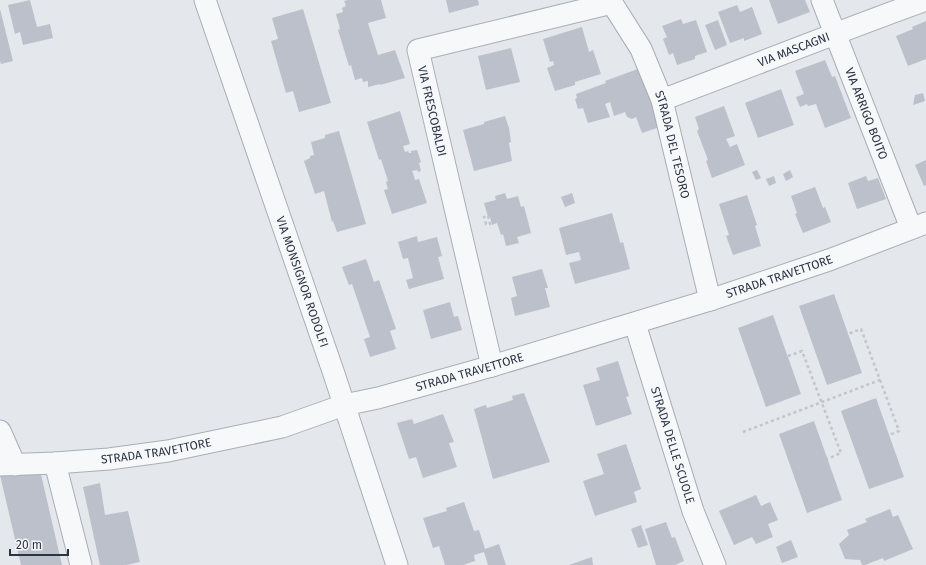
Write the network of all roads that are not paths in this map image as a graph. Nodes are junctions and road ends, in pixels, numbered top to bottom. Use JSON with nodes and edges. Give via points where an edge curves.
{"nodes":[{"id":1,"x":205,"y":0,"type":"edge"},
{"id":2,"x":822,"y":0,"type":"edge"},
{"id":3,"x":926,"y":0,"type":"edge"},
{"id":4,"x":611,"y":1,"type":"edge"},
{"id":5,"x":834,"y":34,"type":"junction"},
{"id":6,"x":662,"y":100,"type":"junction"},
{"id":7,"x":918,"y":225,"type":"edge"},
{"id":8,"x":710,"y":300,"type":"junction"},
{"id":9,"x":635,"y":324,"type":"junction"},
{"id":10,"x":492,"y":366,"type":"junction"},
{"id":11,"x":344,"y":406,"type":"junction"},
{"id":12,"x":0,"y":431,"type":"edge"},
{"id":13,"x":55,"y":463,"type":"junction"},
{"id":14,"x":7,"y":465,"type":"edge"},
{"id":15,"x":81,"y":565,"type":"edge"},
{"id":16,"x":397,"y":565,"type":"edge"},
{"id":17,"x":715,"y":565,"type":"edge"}],
"edges":[{"from":1,"to":11,"type":"street","name":"VIA MONSIGNOR RODOLFI"},
{"from":2,"to":5,"type":"street","name":"VIA ARRIGO BOITO"},
{"from":3,"to":5,"type":"street","name":"VIA MASCAGNI"},
{"from":4,"to":6,"type":"street","name":"STRADA DEL TESORO","via":[[641,49]]},
{"from":4,"to":10,"type":"street","name":"VIA FRESCOBALDI","via":[[418,50]]},
{"from":5,"to":6,"type":"street","name":"VIA MASCAGNI"},
{"from":5,"to":7,"type":"street","name":"VIA ARRIGO BOITO"},
{"from":6,"to":8,"type":"street","name":"STRADA DEL TESORO"},
{"from":7,"to":8,"type":"street","name":"STRADA TRAVETTORE","via":[[829,260]]},
{"from":8,"to":9,"type":"street","name":"STRADA TRAVETTORE"},
{"from":9,"to":10,"type":"street","name":"STRADA TRAVETTORE"},
{"from":9,"to":17,"type":"street","name":"STRADA DELLE SCUOLE","via":[[693,511]]},
{"from":10,"to":11,"type":"street","name":"STRADA TRAVETTORE"},
{"from":11,"to":13,"type":"street","name":"STRADA TRAVETTORE","via":[[282,427],[168,451]]},
{"from":11,"to":16,"type":"street","name":"VIA MONSIGNOR RODOLFI"},
{"from":12,"to":14,"type":"street"},
{"from":13,"to":14,"type":"street","name":"STRADA TRAVETTORE"},
{"from":13,"to":15,"type":"street"}]}
